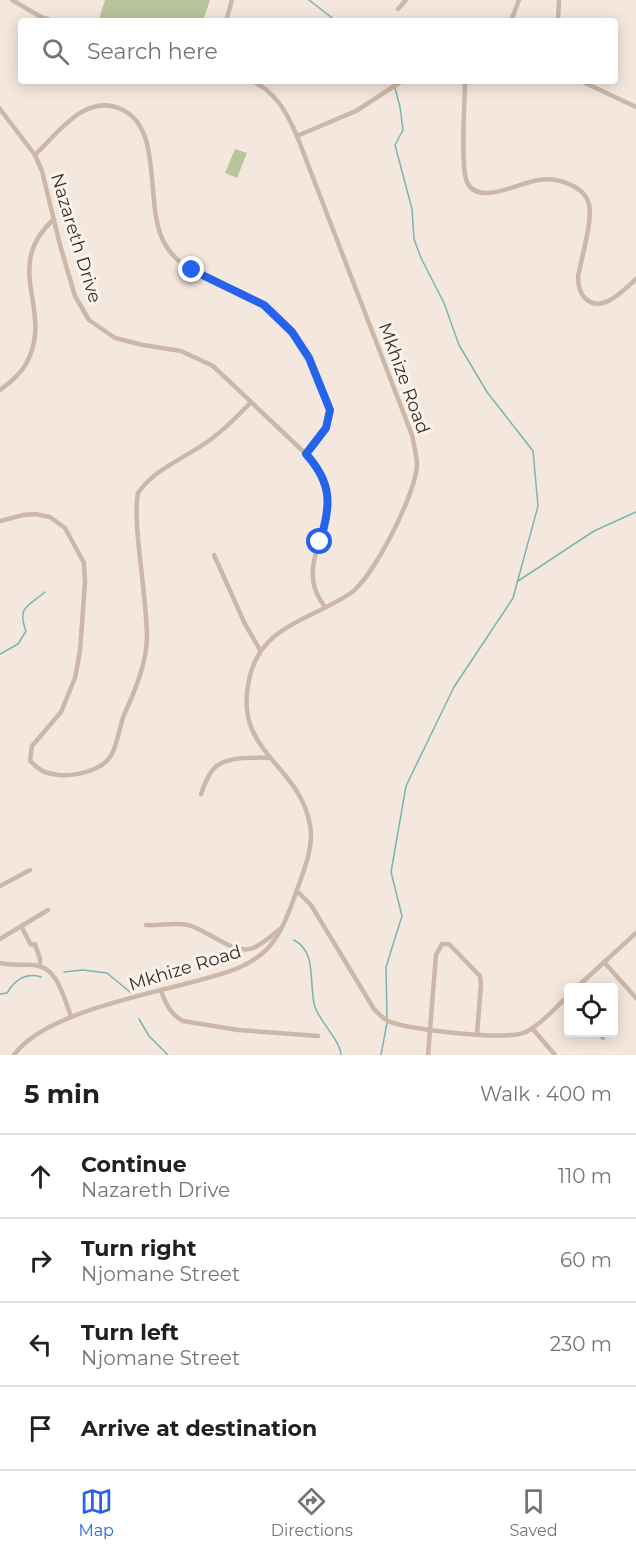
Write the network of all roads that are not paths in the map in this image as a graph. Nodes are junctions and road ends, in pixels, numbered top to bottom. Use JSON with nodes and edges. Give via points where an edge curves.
{"nodes":[{"id":1,"x":12,"y":0,"type":"edge"},
{"id":2,"x":232,"y":0,"type":"edge"},
{"id":3,"x":406,"y":0,"type":"edge"},
{"id":4,"x":519,"y":0,"type":"edge"},
{"id":5,"x":559,"y":0,"type":"edge"},
{"id":6,"x":398,"y":9,"type":"dead end"},
{"id":7,"x":44,"y":18,"type":"edge"},
{"id":8,"x":227,"y":18,"type":"edge"},
{"id":9,"x":512,"y":18,"type":"edge"},
{"id":10,"x":558,"y":18,"type":"edge"},
{"id":11,"x":257,"y":84,"type":"edge"},
{"id":12,"x":398,"y":84,"type":"edge"},
{"id":13,"x":465,"y":84,"type":"edge"},
{"id":14,"x":587,"y":84,"type":"edge"},
{"id":15,"x":636,"y":107,"type":"edge"},
{"id":16,"x":0,"y":109,"type":"edge"},
{"id":17,"x":297,"y":136,"type":"junction"},
{"id":18,"x":35,"y":155,"type":"junction"},
{"id":19,"x":54,"y":219,"type":"junction"},
{"id":20,"x":38,"y":227,"type":"dead end"},
{"id":21,"x":636,"y":279,"type":"edge"},
{"id":22,"x":28,"y":322,"type":"dead end"},
{"id":23,"x":0,"y":390,"type":"edge"},
{"id":24,"x":251,"y":402,"type":"junction"},
{"id":25,"x":306,"y":454,"type":"junction"},
{"id":26,"x":0,"y":521,"type":"edge"},
{"id":27,"x":214,"y":555,"type":"dead end"},
{"id":28,"x":325,"y":607,"type":"junction"},
{"id":29,"x":260,"y":650,"type":"junction"},
{"id":30,"x":269,"y":759,"type":"junction"},
{"id":31,"x":201,"y":794,"type":"dead end"},
{"id":32,"x":30,"y":870,"type":"dead end"},
{"id":33,"x":0,"y":886,"type":"edge"},
{"id":34,"x":297,"y":891,"type":"junction"},
{"id":35,"x":48,"y":910,"type":"dead end"},
{"id":36,"x":146,"y":925,"type":"dead end"},
{"id":37,"x":21,"y":927,"type":"junction"},
{"id":38,"x":281,"y":928,"type":"junction"},
{"id":39,"x":636,"y":933,"type":"edge"},
{"id":40,"x":0,"y":939,"type":"edge"},
{"id":41,"x":604,"y":962,"type":"junction"},
{"id":42,"x":0,"y":963,"type":"edge"},
{"id":43,"x":40,"y":966,"type":"junction"},
{"id":44,"x":581,"y":983,"type":"edge"},
{"id":45,"x":161,"y":991,"type":"junction"},
{"id":46,"x":636,"y":998,"type":"edge"},
{"id":47,"x":564,"y":1000,"type":"edge"},
{"id":48,"x":71,"y":1016,"type":"junction"},
{"id":49,"x":532,"y":1028,"type":"junction"},
{"id":50,"x":429,"y":1029,"type":"junction"},
{"id":51,"x":289,"y":1034,"type":"junction"},
{"id":52,"x":477,"y":1034,"type":"junction"},
{"id":53,"x":318,"y":1036,"type":"dead end"},
{"id":54,"x":288,"y":1041,"type":"dead end"},
{"id":55,"x":14,"y":1055,"type":"edge"},
{"id":56,"x":428,"y":1055,"type":"edge"},
{"id":57,"x":555,"y":1055,"type":"edge"}],
"edges":[{"from":1,"to":7,"type":"street"},
{"from":2,"to":8,"type":"street"},
{"from":3,"to":6,"type":"street"},
{"from":4,"to":9,"type":"street"},
{"from":5,"to":10,"type":"street"},
{"from":11,"to":17,"type":"street","name":"Mkhize Road","via":[[277,100]]},
{"from":12,"to":17,"type":"street","via":[[356,111]]},
{"from":13,"to":21,"type":"street","via":[[464,165],[468,185],[485,194],[541,179],[562,182],[583,192],[590,207],[578,277],[582,295],[590,302],[607,302]]},
{"from":14,"to":15,"type":"street"},
{"from":16,"to":18,"type":"street","name":"Nazareth Drive"},
{"from":17,"to":28,"type":"street","name":"Mkhize Road","via":[[404,413],[417,465],[409,496],[375,565],[356,588]]},
{"from":18,"to":19,"type":"street","name":"Nazareth Drive"},
{"from":18,"to":25,"type":"street","via":[[90,107],[114,106],[137,121],[146,136],[155,215],[172,255],[192,270],[264,305],[292,332],[309,358],[330,410],[326,428]]},
{"from":19,"to":20,"type":"street"},
{"from":19,"to":24,"type":"street","name":"Nazareth Drive","via":[[75,296],[94,325],[122,340],[181,351],[202,360]]},
{"from":22,"to":23,"type":"street","via":[[31,349],[26,364]]},
{"from":24,"to":25,"type":"street","name":"Nazareth Drive"},
{"from":24,"to":26,"type":"street","via":[[218,434],[156,475],[138,493],[136,515],[147,636],[143,662],[112,754],[100,767],[66,775],[42,771],[30,761],[32,746],[61,712],[75,678],[84,563],[65,528],[50,517],[23,514]]},
{"from":25,"to":28,"type":"street","name":"Nazareth Drive","via":[[319,469],[327,490],[327,514],[311,573]]},
{"from":27,"to":29,"type":"street"},
{"from":28,"to":29,"type":"street","name":"Mkhize Road","via":[[284,628]]},
{"from":29,"to":30,"type":"street","name":"Mkhize Road","via":[[245,702],[254,736]]},
{"from":30,"to":31,"type":"street","via":[[230,759],[218,764]]},
{"from":30,"to":34,"type":"street","name":"Mkhize Road","via":[[300,797],[310,825],[308,856]]},
{"from":32,"to":33,"type":"street"},
{"from":34,"to":38,"type":"street","name":"Mkhize Road"},
{"from":34,"to":50,"type":"street","via":[[311,905],[380,1016]]},
{"from":35,"to":37,"type":"street"},
{"from":36,"to":38,"type":"street","via":[[189,926],[242,950],[253,948]]},
{"from":37,"to":40,"type":"street"},
{"from":37,"to":43,"type":"street","via":[[31,945],[38,949]]},
{"from":38,"to":45,"type":"street","name":"Mkhize Road","via":[[271,945],[249,963]]},
{"from":39,"to":41,"type":"street"},
{"from":41,"to":44,"type":"street"},
{"from":41,"to":46,"type":"street"},
{"from":42,"to":43,"type":"street"},
{"from":43,"to":48,"type":"street","via":[[52,974]]},
{"from":45,"to":48,"type":"street","name":"Mkhize Road"},
{"from":45,"to":51,"type":"street","via":[[168,1007],[183,1022]]},
{"from":47,"to":49,"type":"street"},
{"from":48,"to":55,"type":"street","name":"Mkhize Road","via":[[37,1034]]},
{"from":49,"to":52,"type":"street","via":[[514,1035]]},
{"from":49,"to":57,"type":"street"},
{"from":50,"to":52,"type":"street"},
{"from":50,"to":52,"type":"street","via":[[436,955],[445,943],[480,976]]},
{"from":50,"to":56,"type":"street"},
{"from":51,"to":53,"type":"street"},
{"from":51,"to":54,"type":"street"}]}
